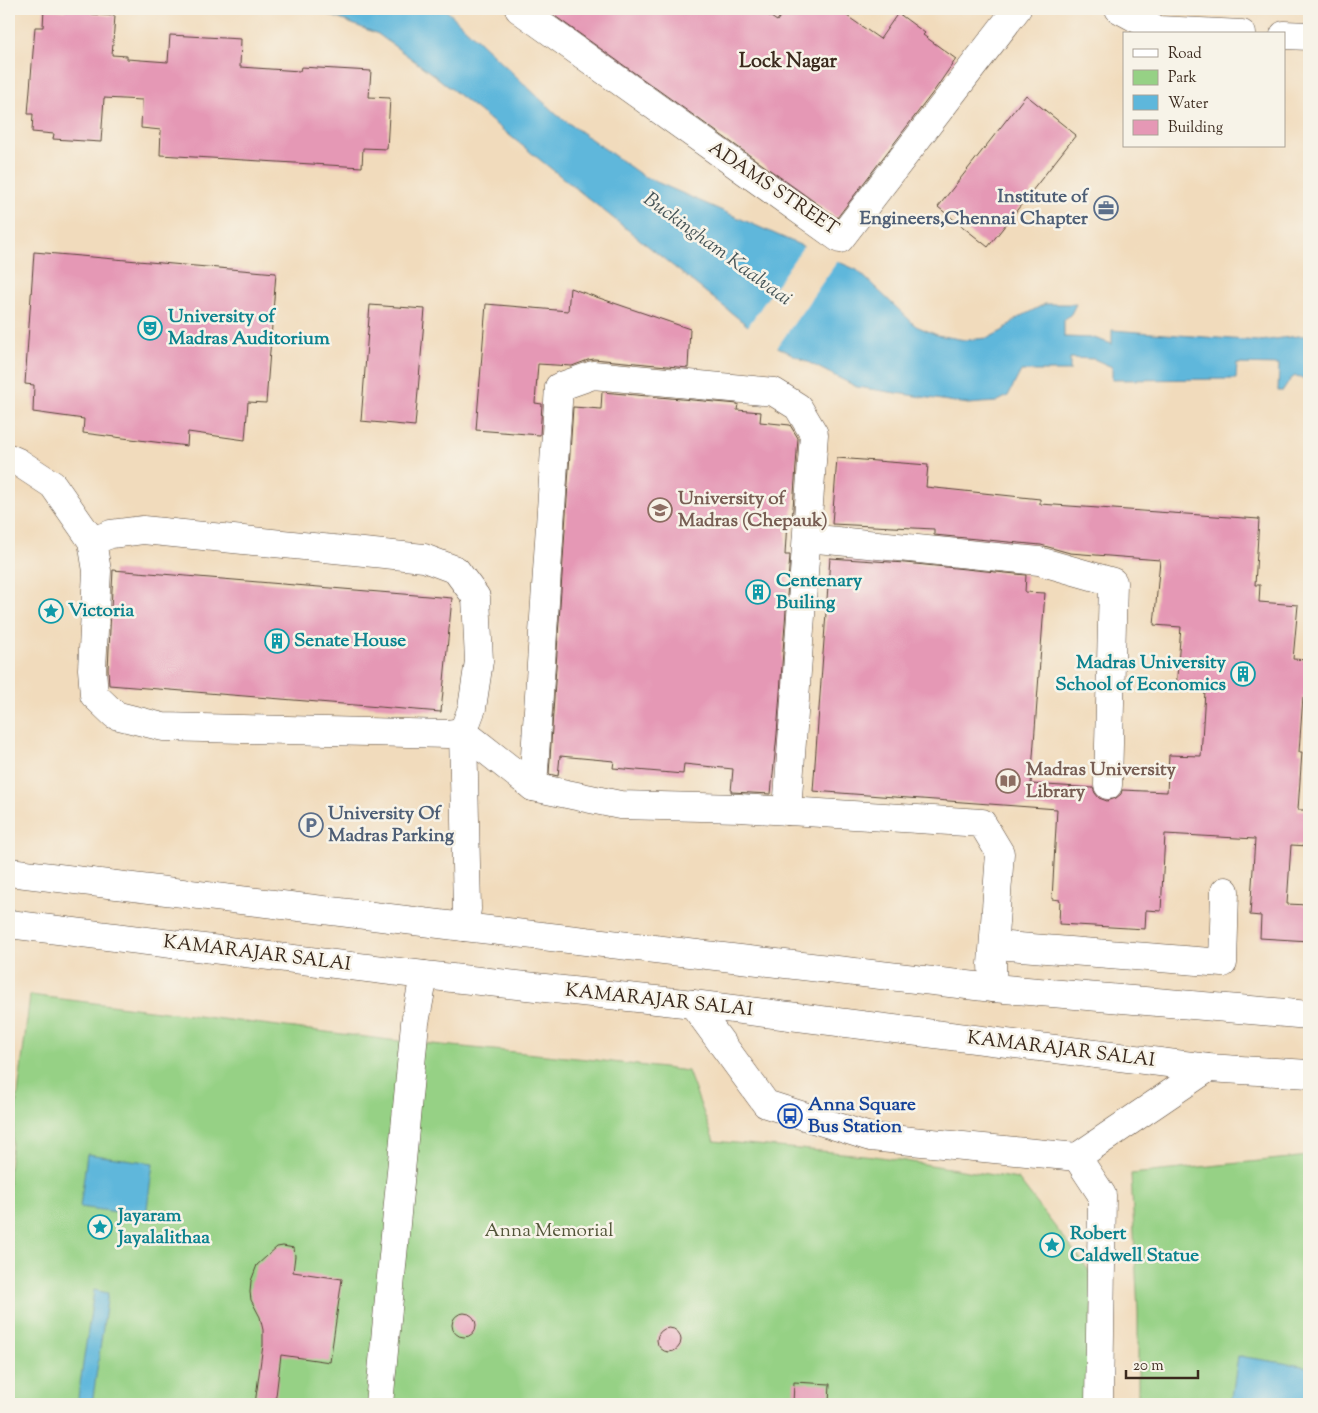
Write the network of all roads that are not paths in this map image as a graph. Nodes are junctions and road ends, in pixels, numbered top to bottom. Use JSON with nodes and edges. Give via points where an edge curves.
{"nodes":[{"id":1,"x":519,"y":9,"type":"edge"},
{"id":2,"x":1017,"y":9,"type":"edge"},
{"id":3,"x":1119,"y":9,"type":"edge"},
{"id":4,"x":1200,"y":32,"type":"edge"},
{"id":5,"x":1286,"y":36,"type":"edge"},
{"id":6,"x":1309,"y":36,"type":"edge"},
{"id":7,"x":9,"y":458,"type":"edge"},
{"id":8,"x":807,"y":538,"type":"junction"},
{"id":9,"x":92,"y":541,"type":"junction"},
{"id":10,"x":463,"y":732,"type":"junction"},
{"id":11,"x":1108,"y":785,"type":"dead end"},
{"id":12,"x":533,"y":786,"type":"junction"},
{"id":13,"x":787,"y":811,"type":"junction"},
{"id":14,"x":9,"y":872,"type":"edge"},
{"id":15,"x":1225,"y":891,"type":"dead end"},
{"id":16,"x":9,"y":924,"type":"edge"},
{"id":17,"x":464,"y":928,"type":"junction"},
{"id":18,"x":994,"y":946,"type":"junction"},
{"id":19,"x":424,"y":975,"type":"junction"},
{"id":20,"x":992,"y":988,"type":"junction"},
{"id":21,"x":693,"y":1004,"type":"junction"},
{"id":22,"x":1309,"y":1015,"type":"edge"},
{"id":23,"x":1208,"y":1068,"type":"junction"},
{"id":24,"x":1309,"y":1074,"type":"edge"},
{"id":25,"x":1077,"y":1157,"type":"junction"},
{"id":26,"x":379,"y":1404,"type":"edge"},
{"id":27,"x":1099,"y":1404,"type":"edge"}],
"edges":[{"from":1,"to":2,"type":"main road","name":"ADAMS STREET","via":[[840,239]]},
{"from":3,"to":4,"type":"main road","via":[[1158,30]]},
{"from":5,"to":6,"type":"main road"},
{"from":7,"to":9,"type":"main road","via":[[53,485]]},
{"from":8,"to":11,"type":"main road","via":[[1039,561],[1113,582]]},
{"from":8,"to":12,"type":"main road","via":[[814,434],[798,408],[774,392],[593,375],[559,387]]},
{"from":8,"to":13,"type":"main road"},
{"from":9,"to":10,"type":"main road","via":[[97,571],[92,668],[94,695],[115,715],[163,726]]},
{"from":9,"to":10,"type":"main road","via":[[110,534],[143,530],[424,558],[456,570],[476,597],[479,652],[472,708]]},
{"from":10,"to":12,"type":"main road"},
{"from":10,"to":17,"type":"main road"},
{"from":12,"to":13,"type":"main road","via":[[620,805]]},
{"from":13,"to":18,"type":"main road","via":[[982,823],[1000,853]]},
{"from":14,"to":17,"type":"main road"},
{"from":15,"to":18,"type":"main road","via":[[1223,963]]},
{"from":16,"to":19,"type":"main road","name":"KAMARAJAR SALAI"},
{"from":17,"to":20,"type":"main road"},
{"from":18,"to":20,"type":"main road"},
{"from":19,"to":21,"type":"main road","name":"KAMARAJAR SALAI"},
{"from":19,"to":26,"type":"main road","via":[[415,1024]]},
{"from":20,"to":22,"type":"main road"},
{"from":21,"to":23,"type":"main road","name":"KAMARAJAR SALAI"},
{"from":21,"to":25,"type":"main road","via":[[766,1104],[870,1137]]},
{"from":23,"to":24,"type":"main road","name":"KAMARAJAR SALAI"},
{"from":23,"to":25,"type":"main road"},
{"from":25,"to":27,"type":"main road","via":[[1102,1195]]}]}
